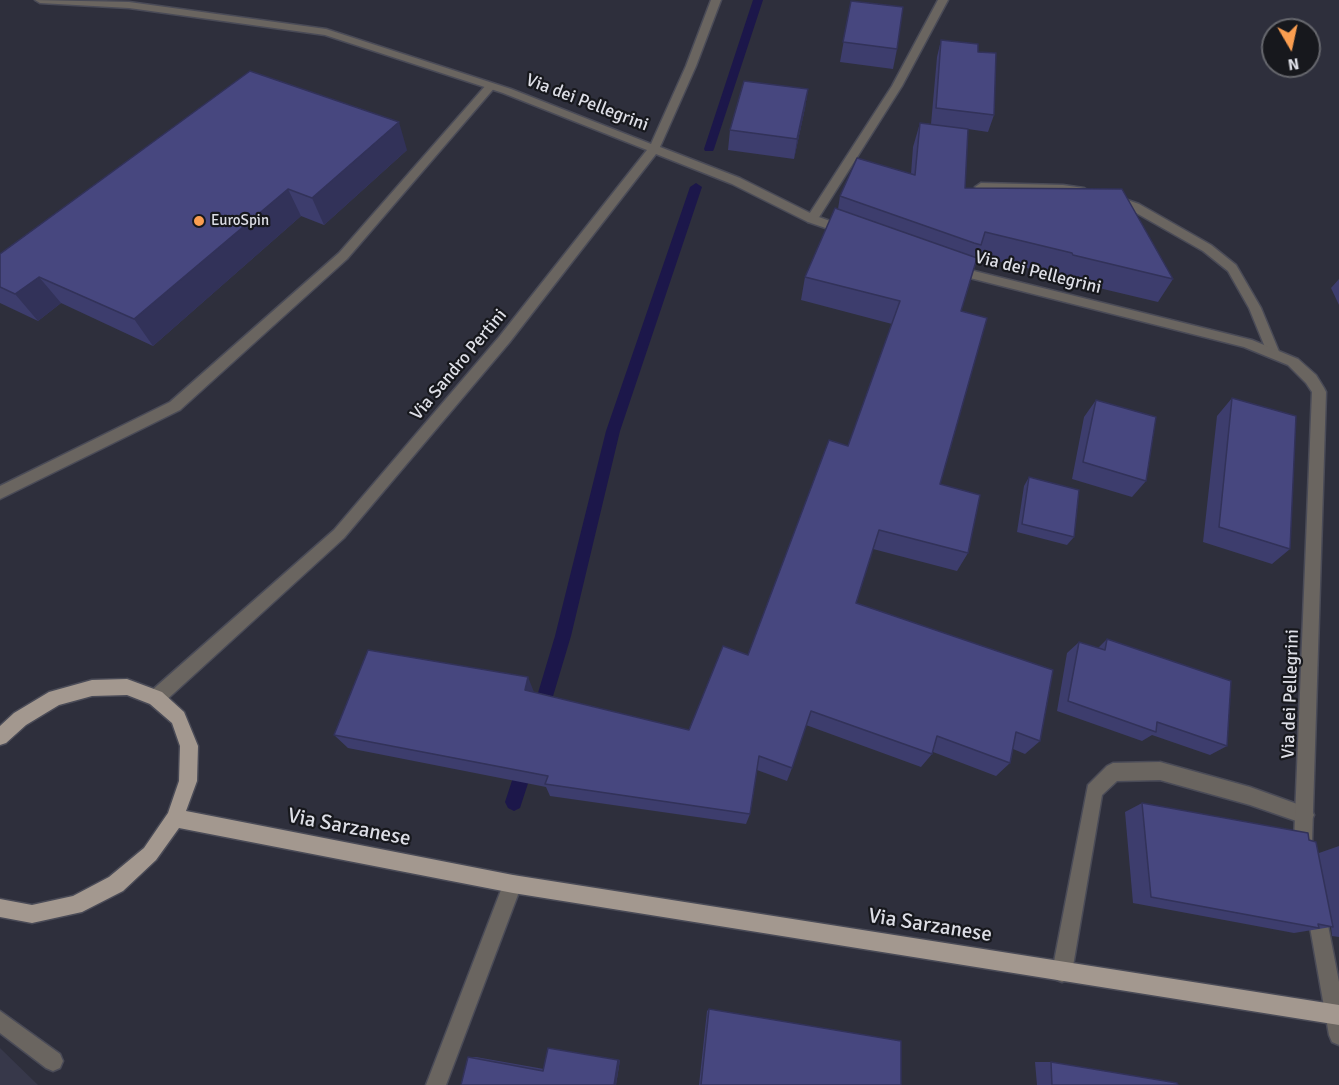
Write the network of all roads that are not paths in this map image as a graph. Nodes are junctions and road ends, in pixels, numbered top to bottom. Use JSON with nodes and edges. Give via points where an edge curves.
{"nodes":[{"id":1,"x":40,"y":0,"type":"edge"},
{"id":2,"x":716,"y":0,"type":"edge"},
{"id":3,"x":943,"y":0,"type":"edge"},
{"id":4,"x":102,"y":2,"type":"edge"},
{"id":5,"x":491,"y":86,"type":"junction"},
{"id":6,"x":654,"y":148,"type":"junction"},
{"id":7,"x":981,"y":187,"type":"edge"},
{"id":8,"x":812,"y":219,"type":"junction"},
{"id":9,"x":854,"y":234,"type":"edge"},
{"id":10,"x":940,"y":265,"type":"edge"},
{"id":11,"x":1274,"y":354,"type":"junction"},
{"id":12,"x":0,"y":493,"type":"edge"},
{"id":13,"x":156,"y":698,"type":"junction"},
{"id":14,"x":0,"y":737,"type":"edge"},
{"id":15,"x":1305,"y":815,"type":"junction"},
{"id":16,"x":175,"y":818,"type":"junction"},
{"id":17,"x":1308,"y":865,"type":"edge"},
{"id":18,"x":513,"y":884,"type":"junction"},
{"id":19,"x":1314,"y":899,"type":"edge"},
{"id":20,"x":0,"y":908,"type":"edge"},
{"id":21,"x":1062,"y":972,"type":"junction"},
{"id":22,"x":1337,"y":1015,"type":"edge"},
{"id":23,"x":0,"y":1021,"type":"edge"},
{"id":24,"x":1339,"y":1035,"type":"edge"},
{"id":25,"x":53,"y":1061,"type":"dead end"},
{"id":26,"x":436,"y":1085,"type":"edge"}],
"edges":[{"from":1,"to":4,"type":"street","name":"Via dei Pellegrini"},
{"from":2,"to":6,"type":"street","name":"Via Sandro Pertini"},
{"from":3,"to":8,"type":"street","via":[[897,86]]},
{"from":4,"to":5,"type":"street","name":"Via dei Pellegrini","via":[[326,32]]},
{"from":5,"to":6,"type":"street","name":"Via dei Pellegrini"},
{"from":5,"to":12,"type":"street","via":[[343,256],[175,406]]},
{"from":6,"to":8,"type":"street","name":"Via dei Pellegrini","via":[[736,181]]},
{"from":6,"to":13,"type":"street","name":"Via Sandro Pertini","via":[[504,340],[339,534]]},
{"from":7,"to":11,"type":"street","via":[[1064,189],[1099,195],[1135,207],[1207,248],[1232,268],[1255,308]]},
{"from":8,"to":9,"type":"street","name":"Via dei Pellegrini"},
{"from":10,"to":11,"type":"street","name":"Via dei Pellegrini","via":[[1248,343]]},
{"from":11,"to":15,"type":"street","name":"Via dei Pellegrini","via":[[1304,370],[1319,392]]},
{"from":13,"to":14,"type":"main road","via":[[127,687],[92,688],[55,698],[20,719]]},
{"from":13,"to":16,"type":"main road","via":[[177,718],[189,746],[188,781]]},
{"from":15,"to":17,"type":"street","name":"Via dei Pellegrini"},
{"from":15,"to":21,"type":"street","via":[[1160,771],[1113,772],[1094,791]]},
{"from":16,"to":18,"type":"main road","name":"Via Sarzanese"},
{"from":16,"to":20,"type":"main road","via":[[150,854],[116,884],[85,900],[32,914]]},
{"from":18,"to":21,"type":"main road","name":"Via Sarzanese"},
{"from":18,"to":26,"type":"street"},
{"from":19,"to":22,"type":"street"},
{"from":21,"to":22,"type":"main road","name":"Via Sarzanese"},
{"from":22,"to":24,"type":"street"},
{"from":23,"to":25,"type":"street"}]}
